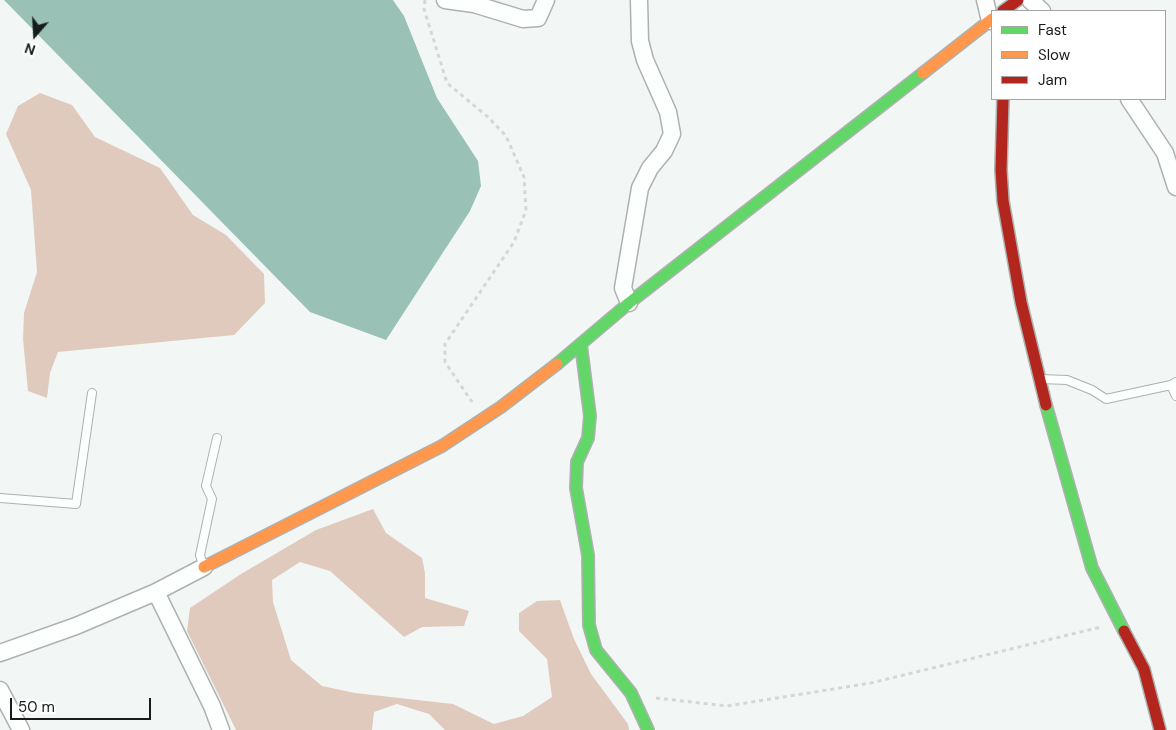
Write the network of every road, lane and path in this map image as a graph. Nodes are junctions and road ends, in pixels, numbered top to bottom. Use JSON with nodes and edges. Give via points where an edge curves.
{"nodes":[{"id":1,"x":425,"y":0,"type":"edge"},
{"id":2,"x":445,"y":0,"type":"edge"},
{"id":3,"x":546,"y":0,"type":"edge"},
{"id":4,"x":639,"y":0,"type":"edge"},
{"id":5,"x":986,"y":0,"type":"edge"},
{"id":6,"x":1018,"y":0,"type":"edge"},
{"id":7,"x":1030,"y":0,"type":"edge"},
{"id":8,"x":1006,"y":10,"type":"edge"},
{"id":9,"x":1041,"y":10,"type":"edge"},
{"id":10,"x":991,"y":12,"type":"edge"},
{"id":11,"x":991,"y":22,"type":"edge"},
{"id":12,"x":1003,"y":100,"type":"edge"},
{"id":13,"x":1129,"y":100,"type":"edge"},
{"id":14,"x":1176,"y":187,"type":"edge"},
{"id":15,"x":629,"y":304,"type":"junction"},
{"id":16,"x":581,"y":345,"type":"junction"},
{"id":17,"x":1039,"y":379,"type":"junction"},
{"id":18,"x":1173,"y":383,"type":"edge"},
{"id":19,"x":92,"y":393,"type":"dead end"},
{"id":20,"x":1176,"y":396,"type":"edge"},
{"id":21,"x":481,"y":421,"type":"junction"},
{"id":22,"x":217,"y":438,"type":"dead end"},
{"id":23,"x":0,"y":498,"type":"edge"},
{"id":24,"x":204,"y":568,"type":"junction"},
{"id":25,"x":156,"y":592,"type":"junction"},
{"id":26,"x":1117,"y":619,"type":"junction"},
{"id":27,"x":0,"y":653,"type":"edge"},
{"id":28,"x":0,"y":690,"type":"edge"},
{"id":29,"x":631,"y":693,"type":"junction"},
{"id":30,"x":20,"y":730,"type":"edge"},
{"id":31,"x":221,"y":730,"type":"edge"},
{"id":32,"x":648,"y":730,"type":"edge"},
{"id":33,"x":1160,"y":730,"type":"edge"}],
"edges":[{"from":1,"to":21,"type":"path","via":[[424,9],[447,83],[506,136],[524,177],[526,210],[514,242],[445,344],[445,362]]},
{"from":2,"to":3,"type":"street","via":[[474,4],[523,18],[538,18]]},
{"from":4,"to":15,"type":"street","via":[[640,41],[668,112],[672,134],[640,188],[623,288]]},
{"from":5,"to":10,"type":"street"},
{"from":6,"to":8,"type":"street"},
{"from":7,"to":9,"type":"street"},
{"from":11,"to":15,"type":"street"},
{"from":12,"to":17,"type":"street","via":[[1002,201]]},
{"from":13,"to":14,"type":"street","via":[[1164,153]]},
{"from":15,"to":16,"type":"street"},
{"from":16,"to":21,"type":"street"},
{"from":16,"to":29,"type":"street","via":[[590,416],[588,438],[577,462],[576,488],[588,556],[589,625],[596,650]]},
{"from":17,"to":18,"type":"lane","via":[[1067,380],[1106,399]]},
{"from":17,"to":26,"type":"street","via":[[1092,568]]},
{"from":18,"to":20,"type":"lane"},
{"from":19,"to":23,"type":"lane","via":[[76,504]]},
{"from":21,"to":24,"type":"street","via":[[433,450]]},
{"from":22,"to":24,"type":"lane","via":[[206,486],[212,499],[200,555]]},
{"from":24,"to":25,"type":"street"},
{"from":25,"to":27,"type":"street","via":[[76,626]]},
{"from":25,"to":31,"type":"street"},
{"from":26,"to":29,"type":"path","via":[[1104,626],[871,683],[727,706]]},
{"from":26,"to":33,"type":"street","via":[[1144,669]]},
{"from":28,"to":30,"type":"street"},
{"from":29,"to":32,"type":"street"}]}
